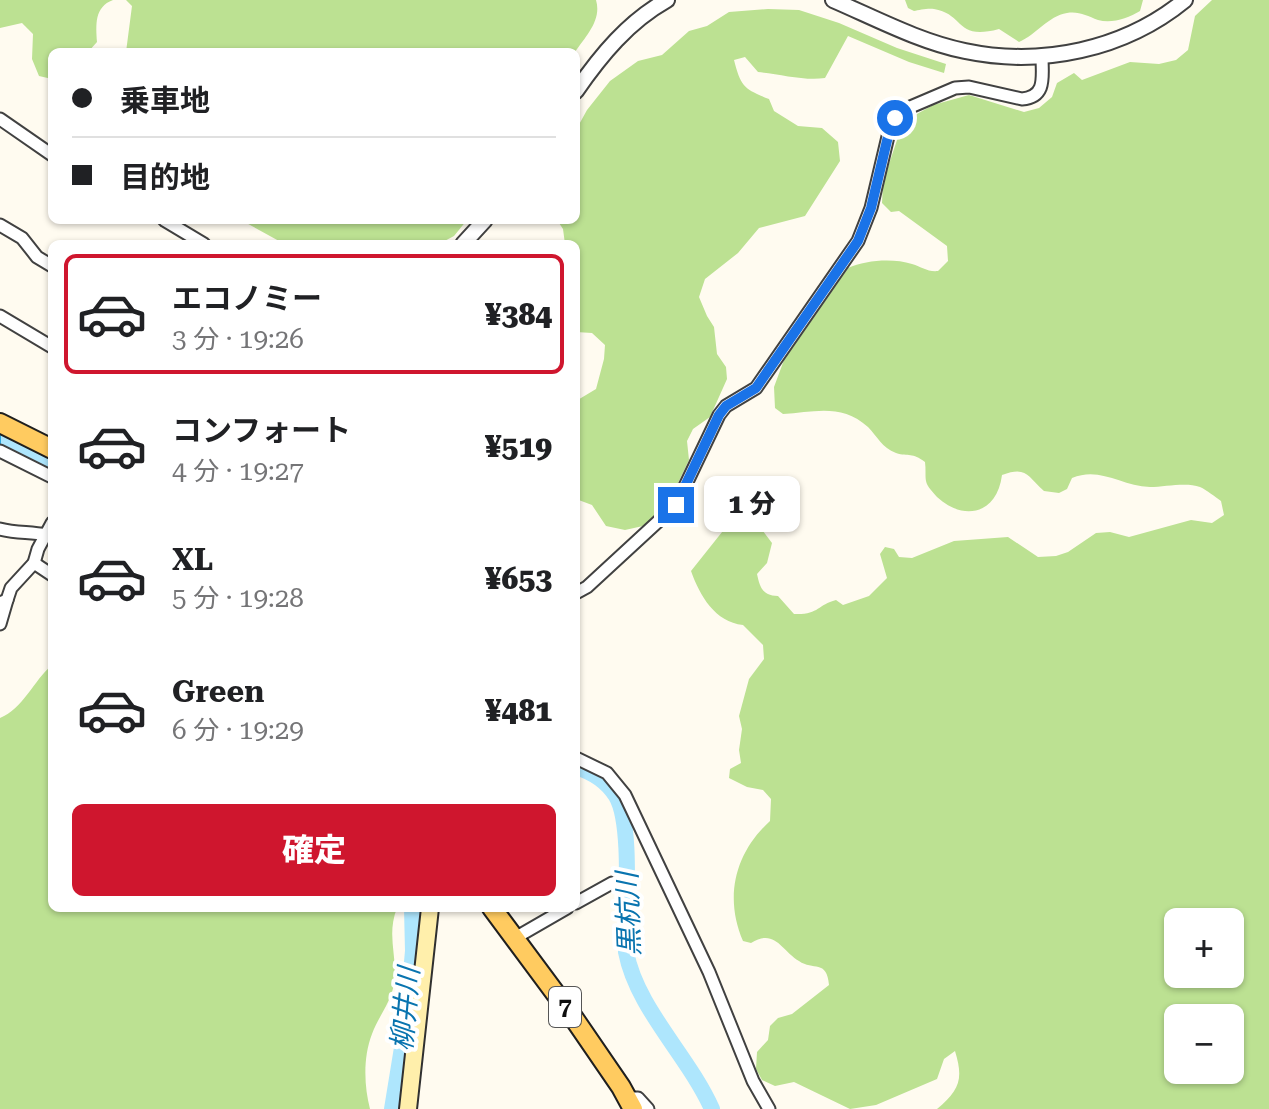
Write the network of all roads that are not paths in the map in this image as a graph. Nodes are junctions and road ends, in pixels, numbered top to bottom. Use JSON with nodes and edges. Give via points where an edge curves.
{"nodes":[{"id":1,"x":667,"y":0,"type":"edge"},
{"id":2,"x":833,"y":0,"type":"edge"},
{"id":3,"x":1185,"y":0,"type":"edge"},
{"id":4,"x":1042,"y":57,"type":"junction"},
{"id":5,"x":580,"y":86,"type":"edge"},
{"id":6,"x":0,"y":119,"type":"edge"},
{"id":7,"x":48,"y":152,"type":"edge"},
{"id":8,"x":171,"y":224,"type":"edge"},
{"id":9,"x":481,"y":224,"type":"edge"},
{"id":10,"x":0,"y":225,"type":"edge"},
{"id":11,"x":197,"y":240,"type":"edge"},
{"id":12,"x":467,"y":240,"type":"edge"},
{"id":13,"x":48,"y":264,"type":"edge"},
{"id":14,"x":0,"y":316,"type":"edge"},
{"id":15,"x":48,"y":345,"type":"edge"},
{"id":16,"x":0,"y":423,"type":"edge"},
{"id":17,"x":48,"y":447,"type":"edge"},
{"id":18,"x":0,"y":451,"type":"edge"},
{"id":19,"x":48,"y":475,"type":"edge"},
{"id":20,"x":0,"y":529,"type":"edge"},
{"id":21,"x":48,"y":531,"type":"edge"},
{"id":22,"x":46,"y":535,"type":"junction"},
{"id":23,"x":34,"y":563,"type":"junction"},
{"id":24,"x":48,"y":572,"type":"edge"},
{"id":25,"x":580,"y":591,"type":"edge"},
{"id":26,"x":3,"y":601,"type":"edge"},
{"id":27,"x":0,"y":624,"type":"edge"},
{"id":28,"x":580,"y":760,"type":"edge"},
{"id":29,"x":612,"y":883,"type":"dead end"},
{"id":30,"x":580,"y":901,"type":"edge"},
{"id":31,"x":430,"y":912,"type":"edge"},
{"id":32,"x":499,"y":912,"type":"edge"},
{"id":33,"x":560,"y":912,"type":"edge"},
{"id":34,"x":515,"y":938,"type":"junction"},
{"id":35,"x":630,"y":1104,"type":"edge"},
{"id":36,"x":408,"y":1109,"type":"edge"},
{"id":37,"x":648,"y":1109,"type":"edge"},
{"id":38,"x":769,"y":1109,"type":"edge"}],
"edges":[{"from":1,"to":5,"type":"street","via":[[623,32]]},
{"from":2,"to":4,"type":"street","via":[[962,51]]},
{"from":3,"to":4,"type":"street","via":[[1116,40]]},
{"from":4,"to":25,"type":"street","via":[[1041,88],[1031,98],[955,88],[910,106],[895,118],[858,241],[756,388],[719,415],[676,505]]},
{"from":6,"to":7,"type":"street"},
{"from":8,"to":11,"type":"street"},
{"from":9,"to":12,"type":"street"},
{"from":10,"to":13,"type":"street"},
{"from":14,"to":15,"type":"street"},
{"from":16,"to":17,"type":"main road"},
{"from":18,"to":19,"type":"street"},
{"from":20,"to":22,"type":"street"},
{"from":21,"to":22,"type":"street"},
{"from":22,"to":23,"type":"street"},
{"from":23,"to":24,"type":"street"},
{"from":23,"to":26,"type":"street"},
{"from":26,"to":27,"type":"street"},
{"from":28,"to":38,"type":"street","via":[[607,773],[625,795]]},
{"from":29,"to":30,"type":"street"},
{"from":31,"to":36,"type":"main road"},
{"from":32,"to":34,"type":"main road","number":"7"},
{"from":33,"to":34,"type":"street"},
{"from":34,"to":35,"type":"main road","number":"7"},
{"from":35,"to":37,"type":"street","via":[[638,1098]]}]}
